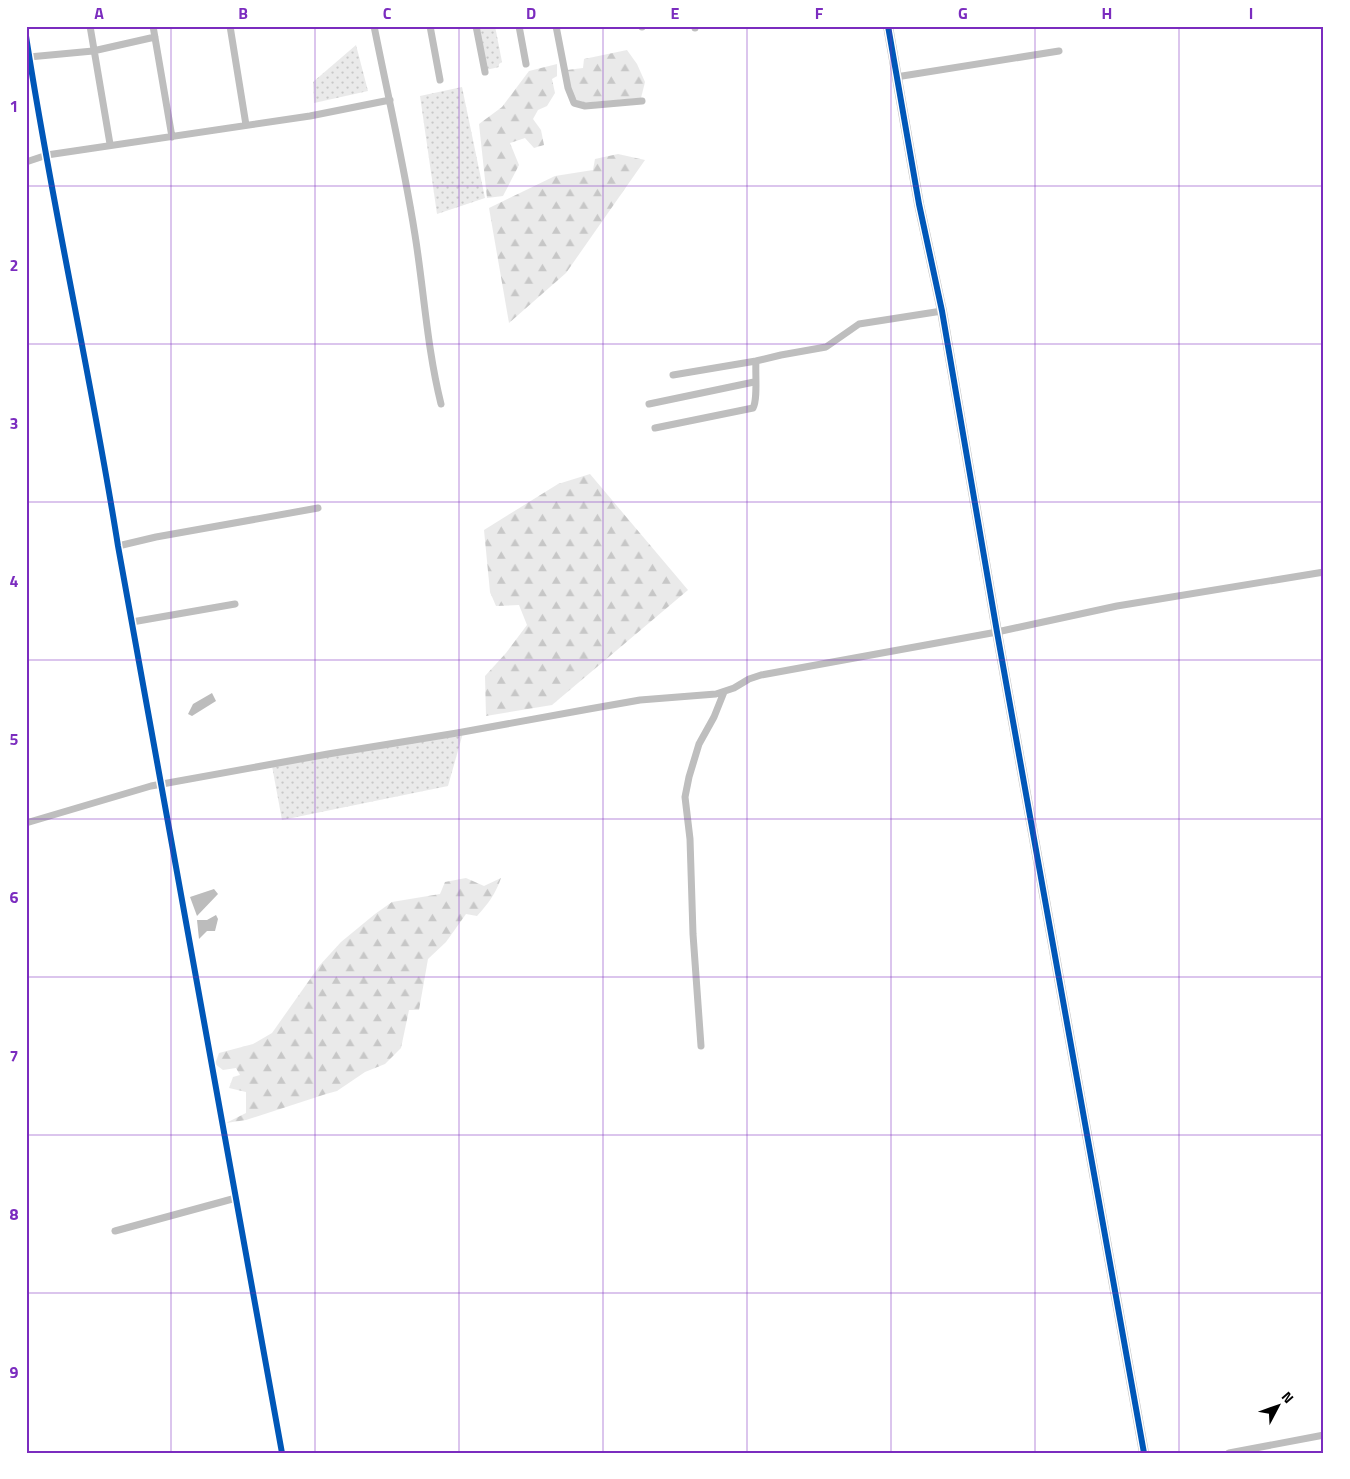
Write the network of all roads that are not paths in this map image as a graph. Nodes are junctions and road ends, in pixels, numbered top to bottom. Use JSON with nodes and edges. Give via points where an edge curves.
{"nodes":[{"id":1,"x":90,"y":26,"type":"edge"},
{"id":2,"x":153,"y":26,"type":"edge"},
{"id":3,"x":230,"y":26,"type":"edge"},
{"id":4,"x":374,"y":26,"type":"edge"},
{"id":5,"x":430,"y":26,"type":"edge"},
{"id":6,"x":476,"y":26,"type":"edge"},
{"id":7,"x":519,"y":26,"type":"edge"},
{"id":8,"x":556,"y":26,"type":"edge"},
{"id":9,"x":888,"y":26,"type":"edge"},
{"id":10,"x":26,"y":36,"type":"edge"},
{"id":11,"x":155,"y":37,"type":"junction"},
{"id":12,"x":94,"y":51,"type":"junction"},
{"id":13,"x":1059,"y":51,"type":"dead end"},
{"id":14,"x":30,"y":57,"type":"junction"},
{"id":15,"x":526,"y":64,"type":"dead end"},
{"id":16,"x":485,"y":72,"type":"dead end"},
{"id":17,"x":896,"y":77,"type":"junction"},
{"id":18,"x":440,"y":80,"type":"dead end"},
{"id":19,"x":390,"y":100,"type":"junction"},
{"id":20,"x":642,"y":101,"type":"dead end"},
{"id":21,"x":246,"y":125,"type":"junction"},
{"id":22,"x":172,"y":137,"type":"junction"},
{"id":23,"x":110,"y":144,"type":"junction"},
{"id":24,"x":47,"y":155,"type":"junction"},
{"id":25,"x":26,"y":162,"type":"edge"},
{"id":26,"x":942,"y":310,"type":"junction"},
{"id":27,"x":756,"y":361,"type":"junction"},
{"id":28,"x":673,"y":375,"type":"dead end"},
{"id":29,"x":754,"y":382,"type":"junction"},
{"id":30,"x":441,"y":404,"type":"dead end"},
{"id":31,"x":649,"y":404,"type":"dead end"},
{"id":32,"x":655,"y":428,"type":"dead end"},
{"id":33,"x":318,"y":508,"type":"dead end"},
{"id":34,"x":118,"y":546,"type":"junction"},
{"id":35,"x":1324,"y":572,"type":"edge"},
{"id":36,"x":235,"y":604,"type":"dead end"},
{"id":37,"x":132,"y":622,"type":"junction"},
{"id":38,"x":997,"y":632,"type":"junction"},
{"id":39,"x":724,"y":692,"type":"junction"},
{"id":40,"x":162,"y":784,"type":"junction"},
{"id":41,"x":26,"y":823,"type":"edge"},
{"id":42,"x":701,"y":1046,"type":"dead end"},
{"id":43,"x":236,"y":1198,"type":"junction"},
{"id":44,"x":115,"y":1231,"type":"dead end"},
{"id":45,"x":1324,"y":1435,"type":"edge"},
{"id":46,"x":282,"y":1453,"type":"edge"},
{"id":47,"x":1144,"y":1453,"type":"edge"},
{"id":48,"x":1229,"y":1453,"type":"edge"}],
"edges":[{"from":1,"to":12,"type":"street"},
{"from":2,"to":11,"type":"street"},
{"from":3,"to":21,"type":"street"},
{"from":4,"to":19,"type":"street"},
{"from":5,"to":18,"type":"street"},
{"from":6,"to":16,"type":"street"},
{"from":7,"to":15,"type":"street"},
{"from":8,"to":20,"type":"street","via":[[574,103],[585,106]]},
{"from":9,"to":17,"type":"street"},
{"from":10,"to":14,"type":"street"},
{"from":11,"to":12,"type":"street"},
{"from":11,"to":22,"type":"street"},
{"from":12,"to":14,"type":"street"},
{"from":12,"to":23,"type":"street"},
{"from":13,"to":17,"type":"street"},
{"from":14,"to":24,"type":"street"},
{"from":17,"to":26,"type":"street"},
{"from":19,"to":21,"type":"street"},
{"from":19,"to":30,"type":"street","via":[[415,235],[432,367]]},
{"from":21,"to":22,"type":"street"},
{"from":22,"to":23,"type":"street"},
{"from":23,"to":24,"type":"street"},
{"from":24,"to":25,"type":"street"},
{"from":24,"to":34,"type":"street","via":[[104,454]]},
{"from":26,"to":27,"type":"street","via":[[865,322],[826,347]]},
{"from":26,"to":38,"type":"street"},
{"from":27,"to":28,"type":"street"},
{"from":27,"to":29,"type":"street"},
{"from":29,"to":31,"type":"street"},
{"from":29,"to":32,"type":"street","via":[[756,399],[753,408]]},
{"from":33,"to":34,"type":"street"},
{"from":34,"to":37,"type":"street"},
{"from":35,"to":38,"type":"street","via":[[1116,606]]},
{"from":36,"to":37,"type":"street"},
{"from":37,"to":40,"type":"street"},
{"from":38,"to":39,"type":"street","via":[[761,675]]},
{"from":38,"to":47,"type":"street"},
{"from":39,"to":40,"type":"street","via":[[640,700]]},
{"from":39,"to":42,"type":"street","via":[[699,744],[685,797]]},
{"from":40,"to":41,"type":"street"},
{"from":40,"to":43,"type":"street"},
{"from":43,"to":44,"type":"street"},
{"from":43,"to":46,"type":"street"},
{"from":45,"to":48,"type":"street"}]}
